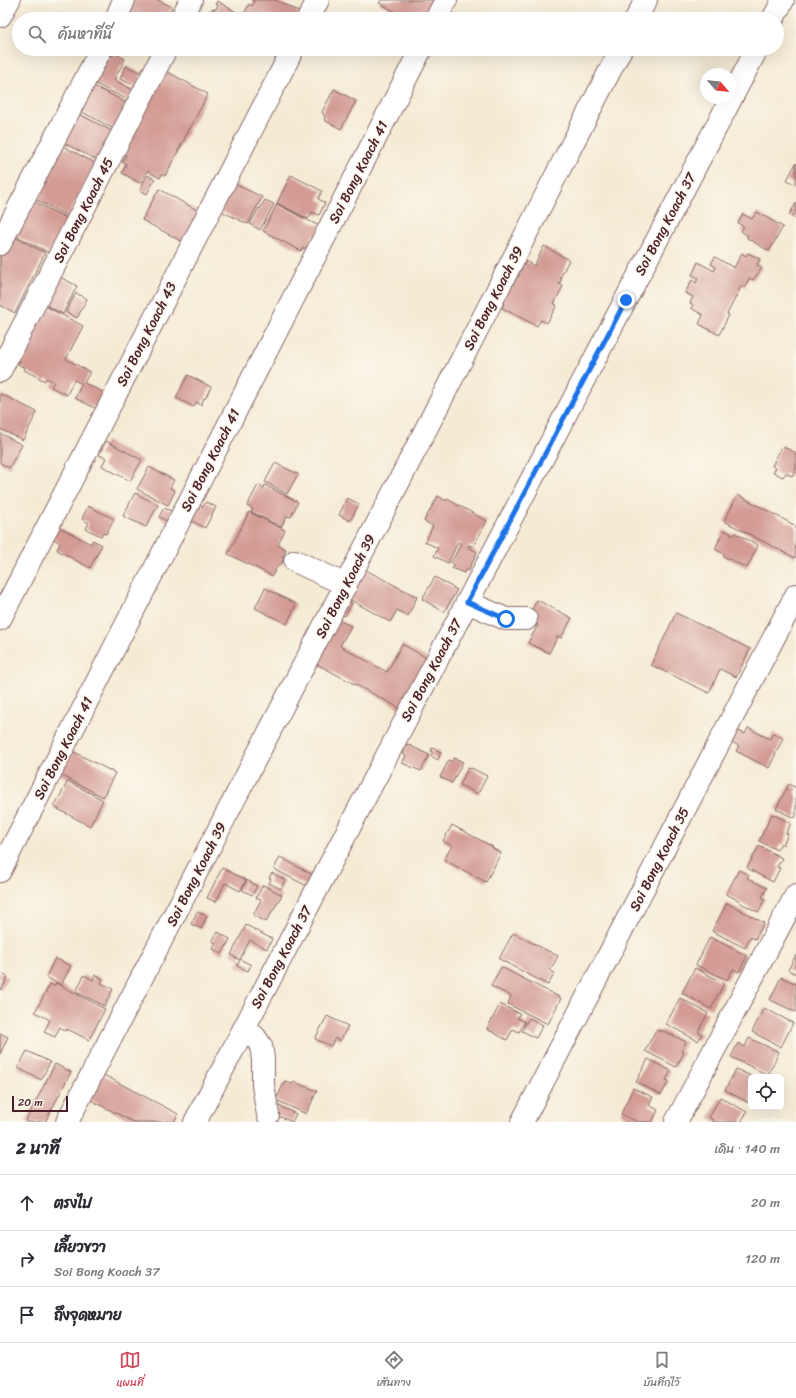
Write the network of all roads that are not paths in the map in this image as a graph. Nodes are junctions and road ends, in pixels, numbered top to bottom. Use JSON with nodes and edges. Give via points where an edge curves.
{"nodes":[{"id":1,"x":9,"y":0,"type":"edge"},
{"id":2,"x":124,"y":0,"type":"edge"},
{"id":3,"x":191,"y":0,"type":"edge"},
{"id":4,"x":318,"y":0,"type":"edge"},
{"id":5,"x":446,"y":0,"type":"edge"},
{"id":6,"x":646,"y":0,"type":"edge"},
{"id":7,"x":783,"y":0,"type":"edge"},
{"id":8,"x":119,"y":12,"type":"edge"},
{"id":9,"x":185,"y":12,"type":"edge"},
{"id":10,"x":312,"y":12,"type":"edge"},
{"id":11,"x":440,"y":12,"type":"edge"},
{"id":12,"x":640,"y":12,"type":"edge"},
{"id":13,"x":777,"y":12,"type":"edge"},
{"id":14,"x":0,"y":16,"type":"edge"},
{"id":15,"x":97,"y":56,"type":"edge"},
{"id":16,"x":159,"y":56,"type":"edge"},
{"id":17,"x":289,"y":56,"type":"edge"},
{"id":18,"x":417,"y":56,"type":"edge"},
{"id":19,"x":617,"y":56,"type":"edge"},
{"id":20,"x":754,"y":56,"type":"edge"},
{"id":21,"x":0,"y":244,"type":"edge"},
{"id":22,"x":0,"y":371,"type":"edge"},
{"id":23,"x":295,"y":561,"type":"dead end"},
{"id":24,"x":346,"y":584,"type":"junction"},
{"id":25,"x":796,"y":595,"type":"edge"},
{"id":26,"x":467,"y":602,"type":"junction"},
{"id":27,"x":0,"y":619,"type":"edge"},
{"id":28,"x":526,"y":619,"type":"dead end"},
{"id":29,"x":0,"y":871,"type":"edge"},
{"id":30,"x":796,"y":895,"type":"edge"},
{"id":31,"x":244,"y":1029,"type":"junction"},
{"id":32,"x":268,"y":1115,"type":"dead end"},
{"id":33,"x":67,"y":1122,"type":"edge"},
{"id":34,"x":195,"y":1122,"type":"edge"},
{"id":35,"x":522,"y":1122,"type":"edge"},
{"id":36,"x":676,"y":1122,"type":"edge"}],
"edges":[{"from":1,"to":14,"type":"street"},
{"from":2,"to":8,"type":"street"},
{"from":3,"to":9,"type":"street"},
{"from":4,"to":10,"type":"street"},
{"from":5,"to":11,"type":"street"},
{"from":6,"to":12,"type":"street"},
{"from":7,"to":13,"type":"street"},
{"from":15,"to":21,"type":"street"},
{"from":16,"to":22,"type":"street","name":"Soi Bong Koach 45"},
{"from":17,"to":27,"type":"street","name":"Soi Bong Koach 43"},
{"from":18,"to":29,"type":"street","name":"Soi Bong Koach 41"},
{"from":19,"to":24,"type":"street","name":"Soi Bong Koach 39"},
{"from":20,"to":26,"type":"street","name":"Soi Bong Koach 37"},
{"from":23,"to":24,"type":"street"},
{"from":24,"to":33,"type":"street","name":"Soi Bong Koach 39"},
{"from":25,"to":35,"type":"street","name":"Soi Bong Koach 35"},
{"from":26,"to":28,"type":"street","via":[[506,619]]},
{"from":26,"to":31,"type":"street","name":"Soi Bong Koach 37"},
{"from":30,"to":36,"type":"street"},
{"from":31,"to":32,"type":"street","via":[[255,1037],[261,1046]]},
{"from":31,"to":34,"type":"street","name":"Soi Bong Koach 37"}]}
